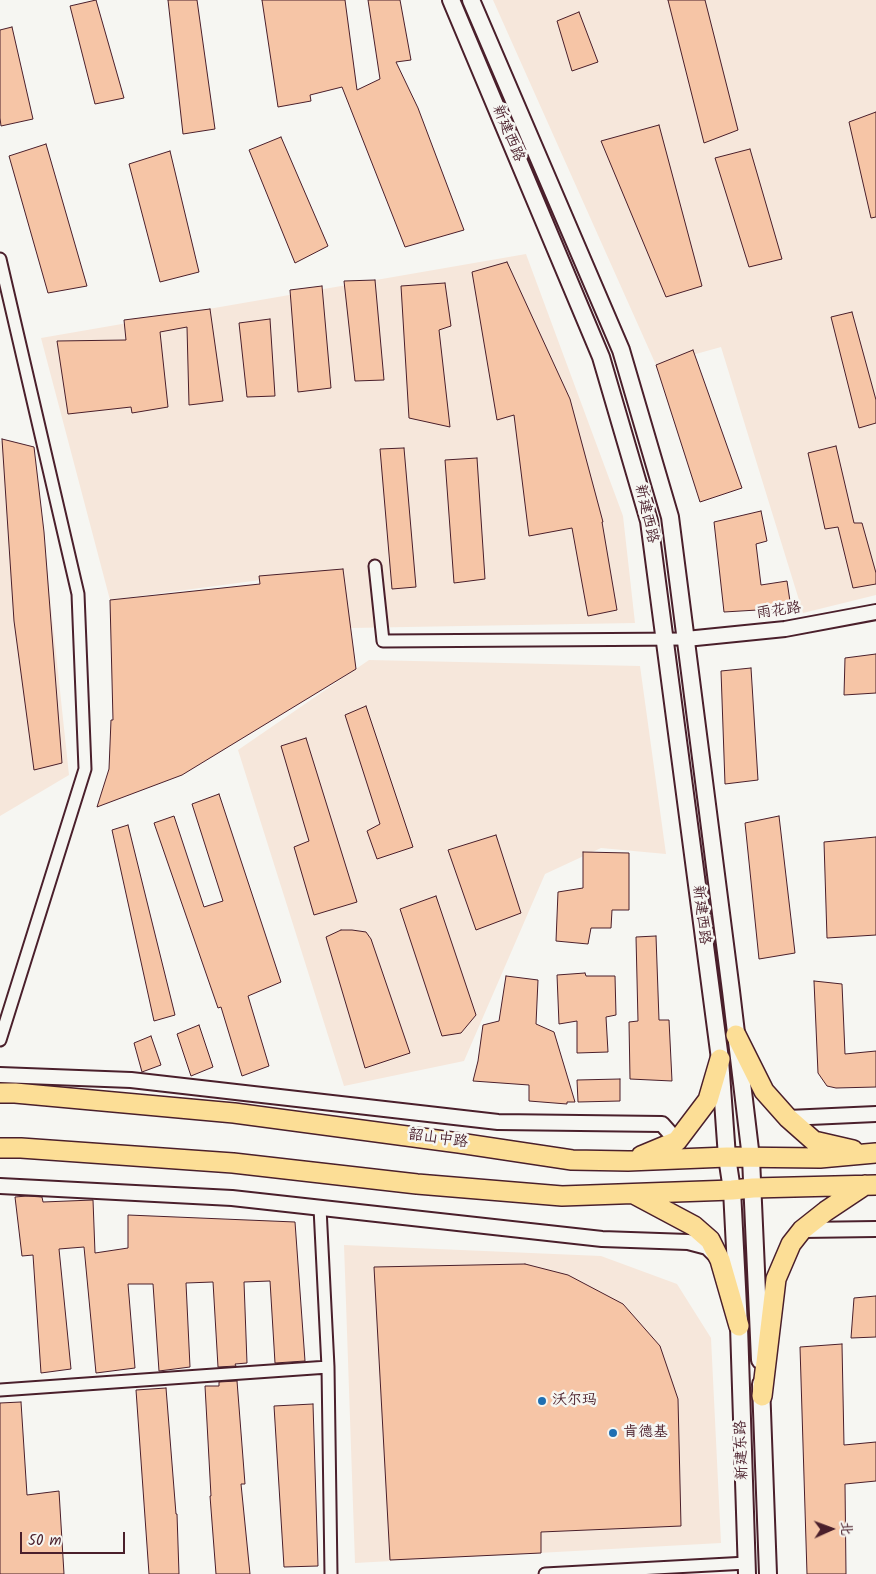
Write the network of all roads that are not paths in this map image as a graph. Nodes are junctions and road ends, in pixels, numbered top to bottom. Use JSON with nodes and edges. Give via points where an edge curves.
{"nodes":[{"id":1,"x":450,"y":0,"type":"edge"},
{"id":2,"x":471,"y":0,"type":"edge"},
{"id":3,"x":0,"y":259,"type":"edge"},
{"id":4,"x":375,"y":566,"type":"dead end"},
{"id":5,"x":876,"y":612,"type":"edge"},
{"id":6,"x":686,"y":639,"type":"junction"},
{"id":7,"x":665,"y":640,"type":"junction"},
{"id":8,"x":736,"y":1034,"type":"junction"},
{"id":9,"x":0,"y":1040,"type":"edge"},
{"id":10,"x":720,"y":1059,"type":"junction"},
{"id":11,"x":0,"y":1075,"type":"edge"},
{"id":12,"x":0,"y":1093,"type":"edge"},
{"id":13,"x":876,"y":1114,"type":"edge"},
{"id":14,"x":788,"y":1118,"type":"junction"},
{"id":15,"x":677,"y":1141,"type":"junction"},
{"id":16,"x":0,"y":1148,"type":"edge"},
{"id":17,"x":872,"y":1154,"type":"edge"},
{"id":18,"x":727,"y":1157,"type":"junction"},
{"id":19,"x":751,"y":1158,"type":"junction"},
{"id":20,"x":628,"y":1161,"type":"junction"},
{"id":21,"x":870,"y":1185,"type":"edge"},
{"id":22,"x":0,"y":1186,"type":"edge"},
{"id":23,"x":754,"y":1188,"type":"junction"},
{"id":24,"x":732,"y":1190,"type":"junction"},
{"id":25,"x":633,"y":1193,"type":"junction"},
{"id":26,"x":320,"y":1208,"type":"junction"},
{"id":27,"x":876,"y":1229,"type":"edge"},
{"id":28,"x":802,"y":1230,"type":"junction"},
{"id":29,"x":720,"y":1260,"type":"junction"},
{"id":30,"x":739,"y":1326,"type":"junction"},
{"id":31,"x":328,"y":1367,"type":"junction"},
{"id":32,"x":0,"y":1390,"type":"edge"},
{"id":33,"x":762,"y":1396,"type":"junction"},
{"id":34,"x":747,"y":1568,"type":"edge"},
{"id":35,"x":331,"y":1574,"type":"edge"},
{"id":36,"x":545,"y":1574,"type":"edge"},
{"id":37,"x":768,"y":1574,"type":"edge"}],
"edges":[{"from":1,"to":7,"type":"main road","name":"新建西路","via":[[601,357],[649,521]]},
{"from":2,"to":6,"type":"main road","name":"新建西路","via":[[621,350],[670,517]]},
{"from":3,"to":9,"type":"street","via":[[78,594],[85,769]]},
{"from":4,"to":7,"type":"street","via":[[383,641]]},
{"from":5,"to":6,"type":"street","name":"雨花路","via":[[785,628]]},
{"from":6,"to":7,"type":"street"},
{"from":6,"to":8,"type":"main road","name":"新建西路"},
{"from":7,"to":10,"type":"main road","name":"新建西路"},
{"from":8,"to":14,"type":"main road","via":[[764,1091]]},
{"from":8,"to":19,"type":"main road","name":"新建西路"},
{"from":10,"to":15,"type":"main road","via":[[708,1100]]},
{"from":10,"to":18,"type":"main road","name":"新建西路"},
{"from":11,"to":15,"type":"street","via":[[131,1080],[498,1122],[662,1124]]},
{"from":12,"to":20,"type":"main road","name":"韶山中路","via":[[234,1113],[572,1160]]},
{"from":13,"to":14,"type":"street"},
{"from":14,"to":17,"type":"main road","via":[[814,1141]]},
{"from":15,"to":20,"type":"main road"},
{"from":16,"to":25,"type":"main road","via":[[233,1164],[562,1196]]},
{"from":17,"to":19,"type":"main road","name":"韶山中路"},
{"from":18,"to":19,"type":"main road","name":"韶山中路"},
{"from":18,"to":20,"type":"main road","name":"韶山中路"},
{"from":18,"to":24,"type":"main road","name":"新建西路"},
{"from":19,"to":23,"type":"main road","name":"新建西路"},
{"from":21,"to":23,"type":"main road"},
{"from":21,"to":28,"type":"main road","via":[[826,1211]]},
{"from":22,"to":26,"type":"street","via":[[232,1198]]},
{"from":23,"to":24,"type":"main road"},
{"from":23,"to":33,"type":"main road","name":"新建东路"},
{"from":24,"to":25,"type":"main road"},
{"from":24,"to":30,"type":"main road","name":"新建东路"},
{"from":25,"to":29,"type":"main road","via":[[694,1226],[710,1240]]},
{"from":26,"to":29,"type":"street","via":[[602,1239],[688,1242],[707,1247]]},
{"from":26,"to":31,"type":"street"},
{"from":27,"to":28,"type":"street"},
{"from":28,"to":33,"type":"main road","via":[[791,1244],[776,1279]]},
{"from":29,"to":30,"type":"main road"},
{"from":30,"to":34,"type":"main road","name":"新建东路"},
{"from":31,"to":32,"type":"street"},
{"from":31,"to":35,"type":"street"},
{"from":33,"to":37,"type":"main road","name":"新建东路"},
{"from":34,"to":36,"type":"street"}]}
